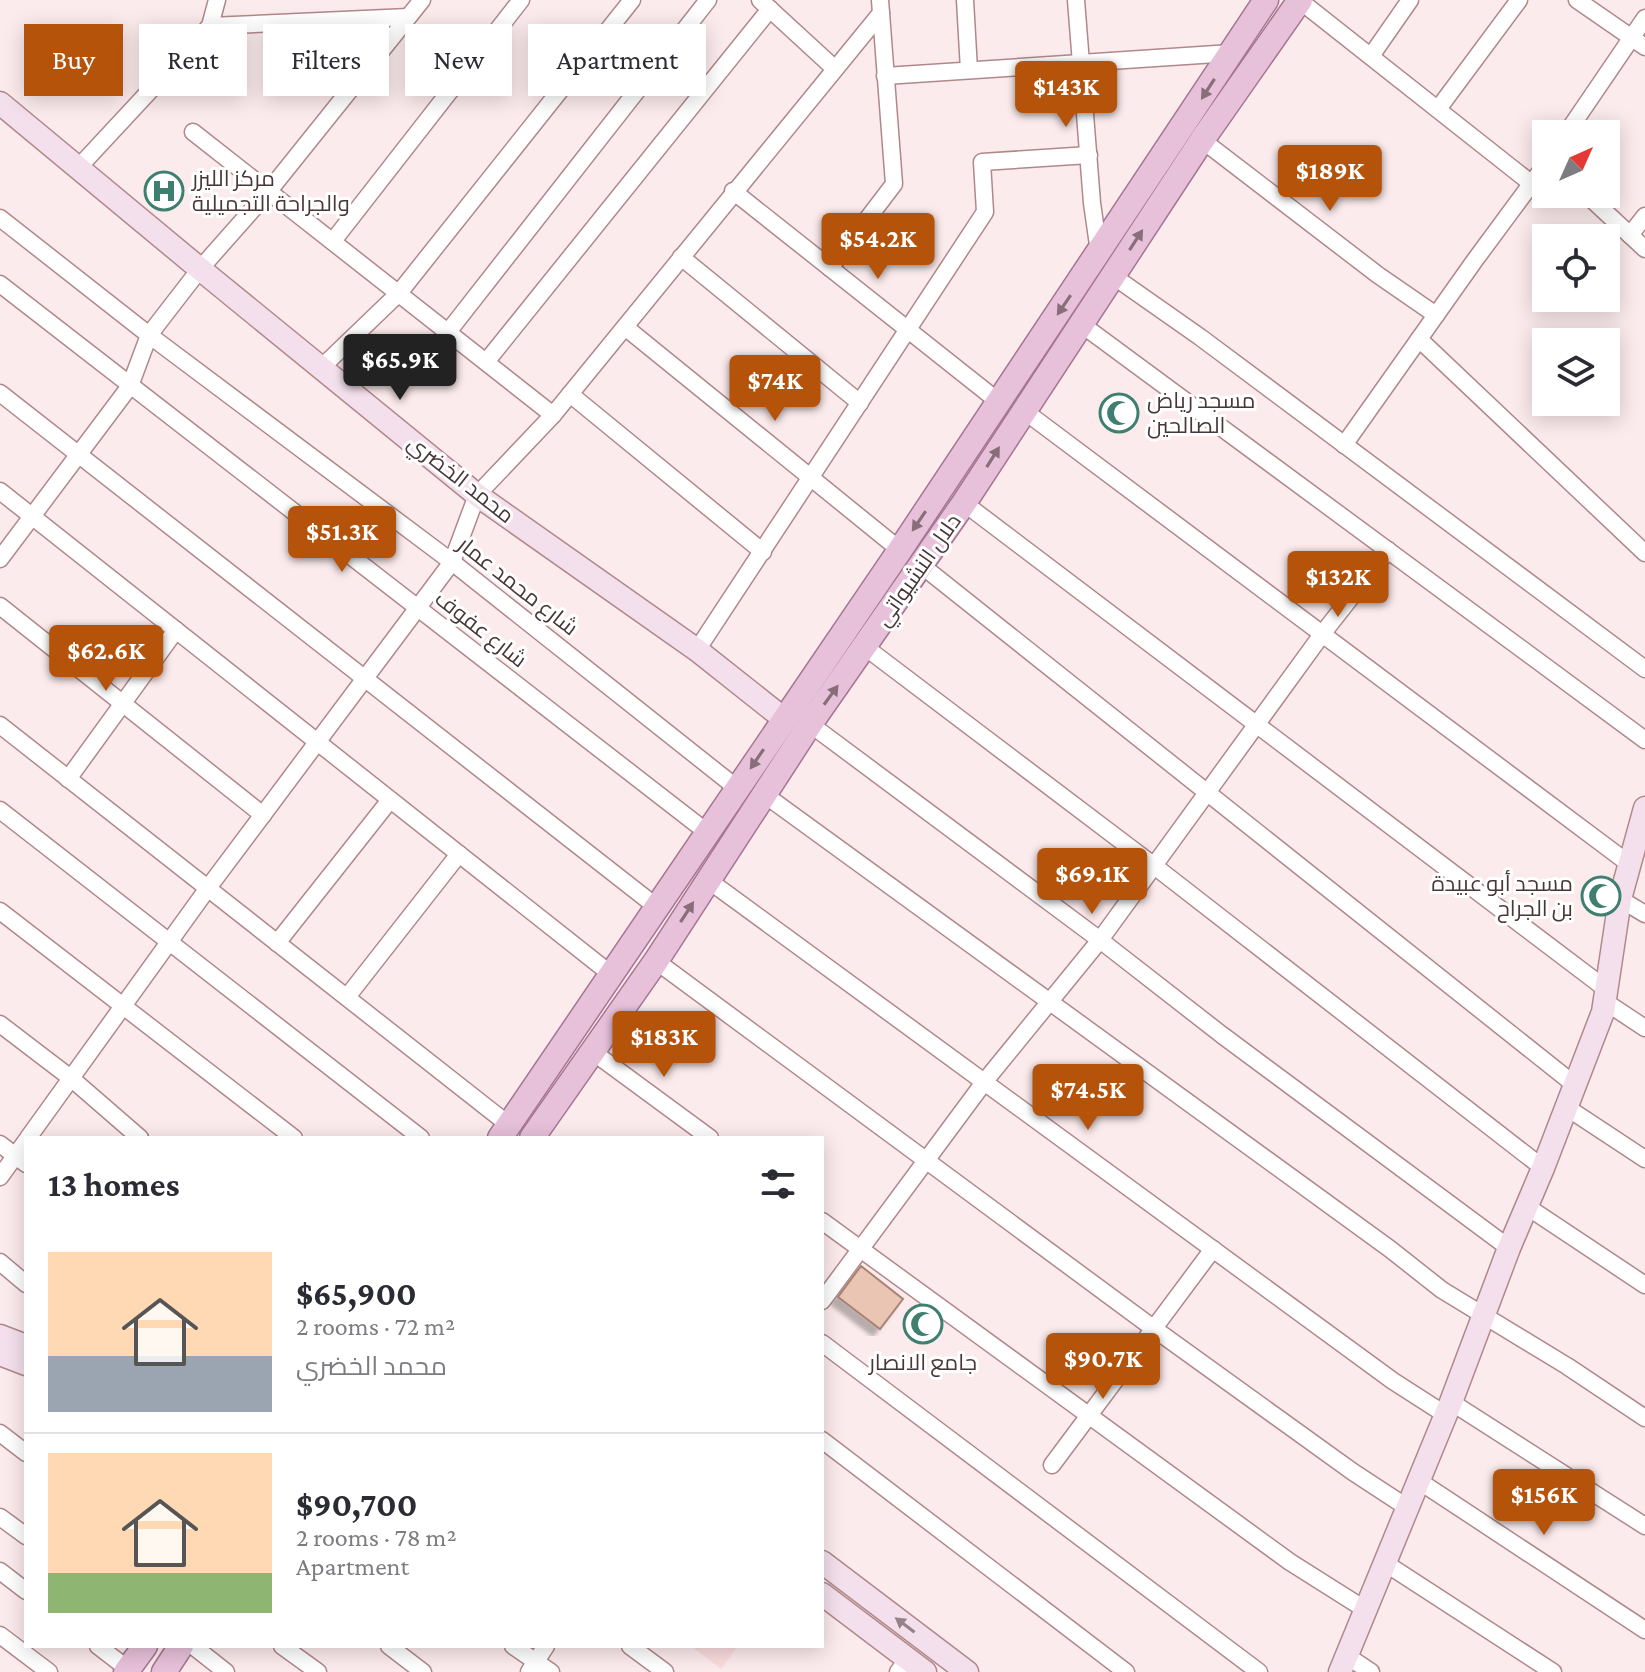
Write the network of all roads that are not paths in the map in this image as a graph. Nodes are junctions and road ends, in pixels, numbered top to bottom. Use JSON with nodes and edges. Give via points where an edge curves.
{"nodes":[{"id":1,"x":217,"y":0,"type":"edge"},
{"id":2,"x":422,"y":0,"type":"edge"},
{"id":3,"x":521,"y":0,"type":"edge"},
{"id":4,"x":632,"y":0,"type":"edge"},
{"id":5,"x":708,"y":0,"type":"edge"},
{"id":6,"x":965,"y":0,"type":"edge"},
{"id":7,"x":1076,"y":0,"type":"edge"},
{"id":8,"x":1266,"y":0,"type":"edge"},
{"id":9,"x":1300,"y":0,"type":"edge"},
{"id":10,"x":1410,"y":0,"type":"edge"},
{"id":11,"x":1519,"y":0,"type":"edge"},
{"id":12,"x":1577,"y":0,"type":"edge"},
{"id":13,"x":765,"y":4,"type":"edge"},
{"id":14,"x":880,"y":6,"type":"edge"},
{"id":15,"x":408,"y":17,"type":"junction"},
{"id":16,"x":1645,"y":18,"type":"edge"},
{"id":17,"x":211,"y":24,"type":"edge"},
{"id":18,"x":247,"y":24,"type":"edge"},
{"id":19,"x":1638,"y":42,"type":"edge"},
{"id":20,"x":1231,"y":53,"type":"junction"},
{"id":21,"x":1371,"y":56,"type":"junction"},
{"id":22,"x":1081,"y":62,"type":"junction"},
{"id":23,"x":834,"y":68,"type":"junction"},
{"id":24,"x":969,"y":70,"type":"junction"},
{"id":25,"x":885,"y":76,"type":"junction"},
{"id":26,"x":145,"y":96,"type":"edge"},
{"id":27,"x":0,"y":103,"type":"edge"},
{"id":28,"x":1438,"y":109,"type":"junction"},
{"id":29,"x":1577,"y":120,"type":"edge"},
{"id":30,"x":193,"y":132,"type":"dead end"},
{"id":31,"x":1202,"y":140,"type":"junction"},
{"id":32,"x":1089,"y":155,"type":"junction"},
{"id":33,"x":78,"y":168,"type":"junction"},
{"id":34,"x":1532,"y":184,"type":"joint"},
{"id":35,"x":733,"y":191,"type":"junction"},
{"id":36,"x":268,"y":192,"type":"junction"},
{"id":37,"x":1601,"y":208,"type":"edge"},
{"id":38,"x":1645,"y":216,"type":"edge"},
{"id":39,"x":0,"y":218,"type":"edge"},
{"id":40,"x":1630,"y":235,"type":"junction"},
{"id":41,"x":333,"y":241,"type":"junction"},
{"id":42,"x":1645,"y":249,"type":"edge"},
{"id":43,"x":1099,"y":252,"type":"junction"},
{"id":44,"x":681,"y":257,"type":"junction"},
{"id":45,"x":830,"y":268,"type":"junction"},
{"id":46,"x":200,"y":269,"type":"junction"},
{"id":47,"x":1113,"y":276,"type":"junction"},
{"id":48,"x":0,"y":284,"type":"edge"},
{"id":49,"x":399,"y":293,"type":"junction"},
{"id":50,"x":1436,"y":315,"type":"junction"},
{"id":51,"x":1081,"y":324,"type":"junction"},
{"id":52,"x":625,"y":327,"type":"junction"},
{"id":53,"x":908,"y":331,"type":"junction"},
{"id":54,"x":448,"y":332,"type":"junction"},
{"id":55,"x":149,"y":335,"type":"junction"},
{"id":56,"x":1419,"y":339,"type":"junction"},
{"id":57,"x":486,"y":362,"type":"junction"},
{"id":58,"x":322,"y":367,"type":"junction"},
{"id":59,"x":130,"y":386,"type":"junction"},
{"id":60,"x":0,"y":393,"type":"edge"},
{"id":61,"x":570,"y":394,"type":"junction"},
{"id":62,"x":999,"y":402,"type":"junction"},
{"id":63,"x":860,"y":403,"type":"junction"},
{"id":64,"x":1023,"y":410,"type":"junction"},
{"id":65,"x":553,"y":415,"type":"junction"},
{"id":66,"x":1344,"y":445,"type":"junction"},
{"id":67,"x":79,"y":454,"type":"junction"},
{"id":68,"x":811,"y":478,"type":"junction"},
{"id":69,"x":0,"y":491,"type":"edge"},
{"id":70,"x":477,"y":495,"type":"junction"},
{"id":71,"x":964,"y":503,"type":"junction"},
{"id":72,"x":32,"y":516,"type":"junction"},
{"id":73,"x":900,"y":550,"type":"junction"},
{"id":74,"x":1388,"y":550,"type":"junction"},
{"id":75,"x":763,"y":552,"type":"junction"},
{"id":76,"x":1645,"y":553,"type":"edge"},
{"id":77,"x":0,"y":559,"type":"edge"},
{"id":78,"x":452,"y":562,"type":"junction"},
{"id":79,"x":921,"y":565,"type":"junction"},
{"id":80,"x":0,"y":606,"type":"edge"},
{"id":81,"x":418,"y":608,"type":"junction"},
{"id":82,"x":176,"y":630,"type":"junction"},
{"id":83,"x":1323,"y":633,"type":"junction"},
{"id":84,"x":865,"y":647,"type":"junction"},
{"id":85,"x":697,"y":650,"type":"junction"},
{"id":86,"x":1645,"y":669,"type":"edge"},
{"id":87,"x":365,"y":678,"type":"junction"},
{"id":88,"x":123,"y":704,"type":"junction"},
{"id":89,"x":0,"y":725,"type":"edge"},
{"id":90,"x":800,"y":725,"type":"junction"},
{"id":91,"x":1258,"y":725,"type":"junction"},
{"id":92,"x":1645,"y":740,"type":"edge"},
{"id":93,"x":317,"y":742,"type":"junction"},
{"id":94,"x":68,"y":779,"type":"junction"},
{"id":95,"x":738,"y":789,"type":"junction"},
{"id":96,"x":1208,"y":792,"type":"junction"},
{"id":97,"x":765,"y":795,"type":"junction"},
{"id":98,"x":390,"y":800,"type":"junction"},
{"id":99,"x":1645,"y":808,"type":"edge"},
{"id":100,"x":0,"y":810,"type":"edge"},
{"id":101,"x":263,"y":815,"type":"junction"},
{"id":102,"x":708,"y":833,"type":"junction"},
{"id":103,"x":459,"y":854,"type":"junction"},
{"id":104,"x":1628,"y":863,"type":"junction"},
{"id":105,"x":1153,"y":865,"type":"junction"},
{"id":106,"x":708,"y":880,"type":"junction"},
{"id":107,"x":208,"y":888,"type":"junction"},
{"id":108,"x":1620,"y":899,"type":"junction"},
{"id":109,"x":658,"y":908,"type":"junction"},
{"id":110,"x":0,"y":911,"type":"edge"},
{"id":111,"x":1645,"y":914,"type":"edge"},
{"id":112,"x":1100,"y":940,"type":"junction"},
{"id":113,"x":170,"y":942,"type":"junction"},
{"id":114,"x":277,"y":943,"type":"junction"},
{"id":115,"x":656,"y":961,"type":"junction"},
{"id":116,"x":612,"y":975,"type":"junction"},
{"id":117,"x":1605,"y":995,"type":"junction"},
{"id":118,"x":347,"y":997,"type":"junction"},
{"id":119,"x":1049,"y":1003,"type":"junction"},
{"id":120,"x":124,"y":1007,"type":"junction"},
{"id":121,"x":0,"y":1024,"type":"edge"},
{"id":122,"x":1645,"y":1028,"type":"edge"},
{"id":123,"x":593,"y":1052,"type":"junction"},
{"id":124,"x":72,"y":1079,"type":"junction"},
{"id":125,"x":985,"y":1081,"type":"junction"},
{"id":126,"x":1575,"y":1085,"type":"junction"},
{"id":127,"x":1566,"y":1107,"type":"junction"},
{"id":128,"x":504,"y":1132,"type":"edge"},
{"id":129,"x":30,"y":1136,"type":"edge"},
{"id":130,"x":138,"y":1136,"type":"edge"},
{"id":131,"x":291,"y":1136,"type":"edge"},
{"id":132,"x":418,"y":1136,"type":"edge"},
{"id":133,"x":539,"y":1136,"type":"edge"},
{"id":134,"x":707,"y":1136,"type":"edge"},
{"id":135,"x":0,"y":1144,"type":"edge"},
{"id":136,"x":1645,"y":1159,"type":"edge"},
{"id":137,"x":20,"y":1160,"type":"edge"},
{"id":138,"x":925,"y":1161,"type":"junction"},
{"id":139,"x":1543,"y":1168,"type":"junction"},
{"id":140,"x":0,"y":1177,"type":"edge"},
{"id":141,"x":1526,"y":1206,"type":"junction"},
{"id":142,"x":824,"y":1222,"type":"edge"},
{"id":143,"x":860,"y":1248,"type":"junction"},
{"id":144,"x":1509,"y":1248,"type":"junction"},
{"id":145,"x":1213,"y":1249,"type":"junction"},
{"id":146,"x":0,"y":1262,"type":"edge"},
{"id":147,"x":24,"y":1282,"type":"edge"},
{"id":148,"x":1645,"y":1285,"type":"edge"},
{"id":149,"x":824,"y":1298,"type":"edge"},
{"id":150,"x":1483,"y":1316,"type":"junction"},
{"id":151,"x":1153,"y":1328,"type":"junction"},
{"id":152,"x":0,"y":1336,"type":"edge"},
{"id":153,"x":24,"y":1345,"type":"edge"},
{"id":154,"x":824,"y":1345,"type":"edge"},
{"id":155,"x":0,"y":1354,"type":"edge"},
{"id":156,"x":24,"y":1363,"type":"edge"},
{"id":157,"x":1449,"y":1408,"type":"junction"},
{"id":158,"x":1089,"y":1415,"type":"junction"},
{"id":159,"x":1645,"y":1418,"type":"edge"},
{"id":160,"x":0,"y":1433,"type":"edge"},
{"id":161,"x":824,"y":1442,"type":"edge"},
{"id":162,"x":24,"y":1451,"type":"edge"},
{"id":163,"x":1052,"y":1465,"type":"dead end"},
{"id":164,"x":1419,"y":1481,"type":"junction"},
{"id":165,"x":1408,"y":1508,"type":"junction"},
{"id":166,"x":0,"y":1517,"type":"edge"},
{"id":167,"x":1645,"y":1526,"type":"edge"},
{"id":168,"x":24,"y":1535,"type":"edge"},
{"id":169,"x":1385,"y":1563,"type":"junction"},
{"id":170,"x":824,"y":1564,"type":"edge"},
{"id":171,"x":0,"y":1571,"type":"edge"},
{"id":172,"x":24,"y":1589,"type":"edge"},
{"id":173,"x":824,"y":1596,"type":"edge"},
{"id":174,"x":1366,"y":1610,"type":"junction"},
{"id":175,"x":1645,"y":1630,"type":"edge"},
{"id":176,"x":0,"y":1635,"type":"edge"},
{"id":177,"x":100,"y":1648,"type":"edge"},
{"id":178,"x":144,"y":1648,"type":"edge"},
{"id":179,"x":180,"y":1648,"type":"edge"},
{"id":180,"x":196,"y":1648,"type":"edge"},
{"id":181,"x":285,"y":1648,"type":"edge"},
{"id":182,"x":392,"y":1648,"type":"edge"},
{"id":183,"x":515,"y":1648,"type":"edge"},
{"id":184,"x":545,"y":1648,"type":"edge"},
{"id":185,"x":633,"y":1648,"type":"edge"},
{"id":186,"x":1343,"y":1664,"type":"edge"},
{"id":187,"x":532,"y":1666,"type":"edge"},
{"id":188,"x":910,"y":1668,"type":"edge"},
{"id":189,"x":127,"y":1671,"type":"edge"},
{"id":190,"x":49,"y":1672,"type":"edge"},
{"id":191,"x":164,"y":1672,"type":"edge"},
{"id":192,"x":226,"y":1672,"type":"edge"},
{"id":193,"x":318,"y":1672,"type":"edge"},
{"id":194,"x":423,"y":1672,"type":"edge"},
{"id":195,"x":551,"y":1672,"type":"edge"},
{"id":196,"x":665,"y":1672,"type":"edge"},
{"id":197,"x":967,"y":1672,"type":"edge"},
{"id":198,"x":1126,"y":1672,"type":"edge"},
{"id":199,"x":1259,"y":1672,"type":"edge"},
{"id":200,"x":1371,"y":1672,"type":"edge"},
{"id":201,"x":1553,"y":1672,"type":"edge"}],
"edges":[{"from":1,"to":17,"type":"street"},
{"from":2,"to":15,"type":"street"},
{"from":3,"to":41,"type":"street"},
{"from":4,"to":49,"type":"street"},
{"from":5,"to":54,"type":"street"},
{"from":6,"to":24,"type":"street"},
{"from":7,"to":22,"type":"street"},
{"from":8,"to":20,"type":"main road","name":"دلال النشيواتي"},
{"from":9,"to":21,"type":"street"},
{"from":9,"to":31,"type":"main road","name":"دلال النشيواتي"},
{"from":10,"to":21,"type":"street"},
{"from":11,"to":28,"type":"street"},
{"from":12,"to":19,"type":"street"},
{"from":13,"to":23,"type":"street"},
{"from":13,"to":57,"type":"street"},
{"from":14,"to":23,"type":"street"},
{"from":14,"to":25,"type":"street"},
{"from":15,"to":18,"type":"street"},
{"from":15,"to":36,"type":"street"},
{"from":16,"to":19,"type":"street"},
{"from":19,"to":29,"type":"street"},
{"from":20,"to":22,"type":"street"},
{"from":20,"to":43,"type":"main road","name":"دلال النشيواتي","one_way":true},
{"from":21,"to":28,"type":"street"},
{"from":22,"to":24,"type":"street"},
{"from":22,"to":32,"type":"street"},
{"from":23,"to":35,"type":"street"},
{"from":24,"to":25,"type":"street"},
{"from":25,"to":45,"type":"street","via":[[894,184]]},
{"from":26,"to":33,"type":"street"},
{"from":27,"to":33,"type":"street","name":"محمد الخضري"},
{"from":28,"to":34,"type":"street"},
{"from":30,"to":36,"type":"street"},
{"from":47,"to":31,"type":"main road","name":"دلال النشيواتي","one_way":true},
{"from":31,"to":50,"type":"street"},
{"from":32,"to":43,"type":"street"},
{"from":32,"to":53,"type":"street","via":[[982,162],[985,212]]},
{"from":33,"to":46,"type":"street","name":"محمد الخضري"},
{"from":34,"to":50,"type":"street"},
{"from":35,"to":44,"type":"street"},
{"from":35,"to":45,"type":"street"},
{"from":36,"to":41,"type":"street"},
{"from":36,"to":46,"type":"street"},
{"from":37,"to":40,"type":"street"},
{"from":38,"to":40,"type":"street"},
{"from":39,"to":55,"type":"street","name":"شارع محمد عمار"},
{"from":40,"to":42,"type":"street"},
{"from":41,"to":49,"type":"street"},
{"from":43,"to":62,"type":"main road","name":"دلال النشيواتي","one_way":true},
{"from":44,"to":52,"type":"street"},
{"from":44,"to":63,"type":"street"},
{"from":45,"to":53,"type":"street"},
{"from":46,"to":55,"type":"street"},
{"from":46,"to":58,"type":"street","name":"محمد الخضري"},
{"from":47,"to":51,"type":"main road","name":"دلال النشيواتي"},
{"from":47,"to":66,"type":"street"},
{"from":48,"to":59,"type":"street","name":"شارع عفوف"},
{"from":49,"to":54,"type":"street"},
{"from":49,"to":58,"type":"street"},
{"from":50,"to":56,"type":"street"},
{"from":51,"to":64,"type":"main road","name":"دلال النشيواتي"},
{"from":51,"to":74,"type":"street"},
{"from":52,"to":61,"type":"street"},
{"from":52,"to":68,"type":"street"},
{"from":53,"to":62,"type":"street"},
{"from":53,"to":63,"type":"street"},
{"from":54,"to":57,"type":"street"},
{"from":55,"to":59,"type":"street"},
{"from":55,"to":78,"type":"street","name":"شارع محمد عمار"},
{"from":56,"to":66,"type":"street"},
{"from":56,"to":76,"type":"street"},
{"from":57,"to":65,"type":"street"},
{"from":58,"to":70,"type":"street","name":"محمد الخضري"},
{"from":59,"to":67,"type":"street"},
{"from":59,"to":81,"type":"street","name":"شارع عفوف"},
{"from":60,"to":67,"type":"street"},
{"from":61,"to":65,"type":"street"},
{"from":61,"to":75,"type":"street"},
{"from":62,"to":73,"type":"main road","name":"دلال النشيواتي","one_way":true},
{"from":63,"to":68,"type":"street"},
{"from":71,"to":64,"type":"main road","name":"دلال النشيواتي","one_way":true},
{"from":64,"to":83,"type":"street"},
{"from":65,"to":70,"type":"street"},
{"from":66,"to":86,"type":"street"},
{"from":67,"to":72,"type":"street"},
{"from":67,"to":87,"type":"street"},
{"from":68,"to":73,"type":"street"},
{"from":68,"to":75,"type":"street"},
{"from":69,"to":72,"type":"street"},
{"from":70,"to":78,"type":"street"},
{"from":70,"to":85,"type":"street","name":"محمد الخضري"},
{"from":71,"to":79,"type":"main road","name":"دلال النشيواتي"},
{"from":71,"to":91,"type":"street"},
{"from":72,"to":77,"type":"street"},
{"from":72,"to":82,"type":"street"},
{"from":73,"to":90,"type":"main road","name":"دلال النشيواتي"},
{"from":74,"to":83,"type":"street"},
{"from":74,"to":92,"type":"street"},
{"from":75,"to":85,"type":"street"},
{"from":78,"to":81,"type":"street"},
{"from":78,"to":95,"type":"street","name":"شارع محمد عمار"},
{"from":79,"to":84,"type":"main road","name":"دلال النشيواتي"},
{"from":79,"to":96,"type":"street"},
{"from":80,"to":88,"type":"street"},
{"from":81,"to":87,"type":"street"},
{"from":81,"to":102,"type":"street","name":"شارع عفوف"},
{"from":82,"to":88,"type":"street"},
{"from":82,"to":93,"type":"street"},
{"from":83,"to":91,"type":"street"},
{"from":83,"to":104,"type":"street"},
{"from":90,"to":84,"type":"main road","name":"دلال النشيواتي","one_way":true},
{"from":84,"to":105,"type":"street"},
{"from":85,"to":90,"type":"street","name":"محمد الخضري"},
{"from":87,"to":93,"type":"street"},
{"from":87,"to":109,"type":"street"},
{"from":88,"to":94,"type":"street"},
{"from":88,"to":101,"type":"street"},
{"from":89,"to":94,"type":"street"},
{"from":90,"to":95,"type":"main road","name":"دلال النشيواتي","one_way":true},
{"from":90,"to":97,"type":"main road","name":"دلال النشيواتي"},
{"from":90,"to":112,"type":"street"},
{"from":91,"to":96,"type":"street"},
{"from":91,"to":117,"type":"street"},
{"from":93,"to":98,"type":"street"},
{"from":93,"to":101,"type":"street"},
{"from":94,"to":107,"type":"street"},
{"from":95,"to":102,"type":"main road","name":"دلال النشيواتي"},
{"from":96,"to":105,"type":"street"},
{"from":96,"to":126,"type":"street"},
{"from":97,"to":106,"type":"main road","name":"دلال النشيواتي"},
{"from":97,"to":119,"type":"street"},
{"from":98,"to":103,"type":"street"},
{"from":98,"to":114,"type":"street"},
{"from":99,"to":104,"type":"street"},
{"from":100,"to":113,"type":"street"},
{"from":101,"to":107,"type":"street"},
{"from":102,"to":109,"type":"main road","name":"دلال النشيواتي"},
{"from":103,"to":116,"type":"street"},
{"from":103,"to":118,"type":"street"},
{"from":104,"to":108,"type":"street"},
{"from":105,"to":112,"type":"street"},
{"from":105,"to":139,"type":"street"},
{"from":115,"to":106,"type":"main road","name":"دلال النشيواتي","one_way":true},
{"from":106,"to":125,"type":"street"},
{"from":107,"to":113,"type":"street"},
{"from":107,"to":114,"type":"street"},
{"from":108,"to":111,"type":"street"},
{"from":108,"to":117,"type":"street"},
{"from":109,"to":116,"type":"main road","name":"دلال النشيواتي"},
{"from":110,"to":120,"type":"street"},
{"from":112,"to":119,"type":"street"},
{"from":112,"to":144,"type":"street"},
{"from":113,"to":120,"type":"street"},
{"from":113,"to":132,"type":"street"},
{"from":114,"to":118,"type":"street"},
{"from":115,"to":123,"type":"main road","name":"دلال النشيواتي"},
{"from":115,"to":138,"type":"street"},
{"from":116,"to":128,"type":"main road","name":"دلال النشيواتي"},
{"from":117,"to":122,"type":"street"},
{"from":117,"to":126,"type":"street"},
{"from":118,"to":128,"type":"street"},
{"from":119,"to":125,"type":"street"},
{"from":119,"to":150,"type":"street"},
{"from":120,"to":124,"type":"street"},
{"from":120,"to":131,"type":"street"},
{"from":121,"to":124,"type":"street"},
{"from":123,"to":133,"type":"main road","name":"دلال النشيواتي"},
{"from":123,"to":134,"type":"street"},
{"from":124,"to":129,"type":"street"},
{"from":124,"to":130,"type":"street"},
{"from":125,"to":138,"type":"street"},
{"from":125,"to":145,"type":"street"},
{"from":126,"to":127,"type":"street"},
{"from":127,"to":136,"type":"street"},
{"from":127,"to":139,"type":"street"},
{"from":135,"to":137,"type":"street"},
{"from":137,"to":140,"type":"street"},
{"from":138,"to":143,"type":"street"},
{"from":138,"to":151,"type":"street"},
{"from":139,"to":141,"type":"street"},
{"from":141,"to":144,"type":"street"},
{"from":141,"to":148,"type":"street"},
{"from":142,"to":143,"type":"street"},
{"from":143,"to":149,"type":"street"},
{"from":143,"to":158,"type":"street"},
{"from":144,"to":150,"type":"street"},
{"from":145,"to":151,"type":"street"},
{"from":145,"to":157,"type":"street","via":[[1393,1381]]},
{"from":146,"to":147,"type":"street"},
{"from":150,"to":157,"type":"street"},
{"from":150,"to":159,"type":"street"},
{"from":151,"to":158,"type":"street"},
{"from":151,"to":165,"type":"street"},
{"from":152,"to":153,"type":"street"},
{"from":154,"to":199,"type":"street"},
{"from":155,"to":156,"type":"street"},
{"from":157,"to":164,"type":"street"},
{"from":157,"to":167,"type":"street"},
{"from":158,"to":163,"type":"street"},
{"from":158,"to":174,"type":"street","via":[[1290,1562]]},
{"from":160,"to":162,"type":"street"},
{"from":161,"to":198,"type":"street"},
{"from":164,"to":165,"type":"street"},
{"from":164,"to":175,"type":"street"},
{"from":165,"to":169,"type":"street"},
{"from":166,"to":168,"type":"street"},
{"from":169,"to":174,"type":"street"},
{"from":169,"to":201,"type":"street"},
{"from":197,"to":170,"type":"street","one_way":true},
{"from":171,"to":172,"type":"street"},
{"from":173,"to":188,"type":"street"},
{"from":174,"to":186,"type":"street"},
{"from":176,"to":190,"type":"street"},
{"from":177,"to":189,"type":"street"},
{"from":178,"to":189,"type":"main road"},
{"from":179,"to":191,"type":"main road"},
{"from":180,"to":192,"type":"street"},
{"from":181,"to":193,"type":"street"},
{"from":182,"to":194,"type":"street"},
{"from":183,"to":187,"type":"street"},
{"from":184,"to":187,"type":"street"},
{"from":185,"to":196,"type":"street"},
{"from":186,"to":200,"type":"street"},
{"from":187,"to":195,"type":"street"}]}
